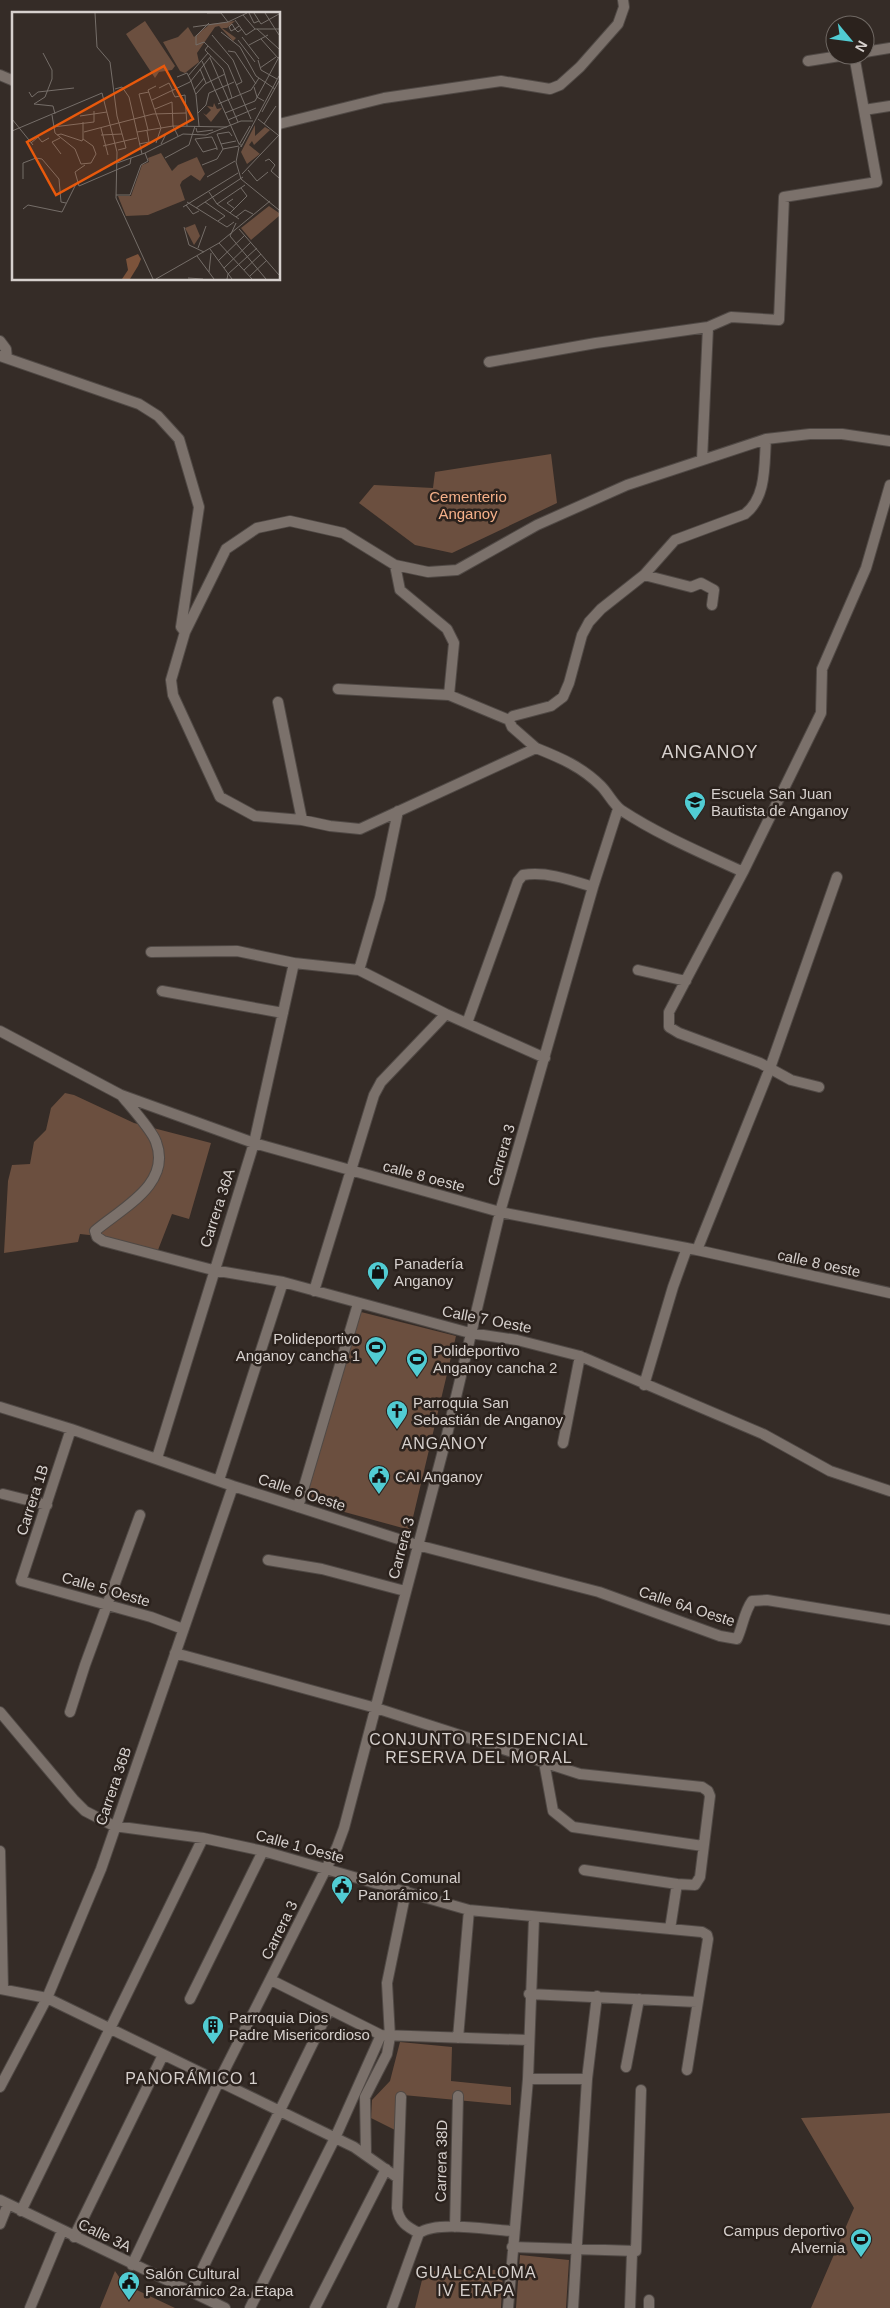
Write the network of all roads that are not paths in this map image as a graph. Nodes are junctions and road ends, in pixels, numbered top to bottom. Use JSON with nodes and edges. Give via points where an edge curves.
{"nodes":[{"id":1,"x":623,"y":0,"type":"edge"},
{"id":2,"x":890,"y":48,"type":"edge"},
{"id":3,"x":875,"y":50,"type":"edge"},
{"id":4,"x":825,"y":58,"type":"edge"},
{"id":5,"x":808,"y":61,"type":"dead end"},
{"id":6,"x":856,"y":65,"type":"edge"},
{"id":7,"x":0,"y":75,"type":"edge"},
{"id":8,"x":12,"y":80,"type":"edge"},
{"id":9,"x":890,"y":106,"type":"edge"},
{"id":10,"x":864,"y":110,"type":"junction"},
{"id":11,"x":280,"y":124,"type":"edge"},
{"id":12,"x":708,"y":328,"type":"junction"},
{"id":13,"x":0,"y":342,"type":"edge"},
{"id":14,"x":4,"y":357,"type":"edge"},
{"id":15,"x":489,"y":362,"type":"dead end"},
{"id":16,"x":766,"y":439,"type":"junction"},
{"id":17,"x":890,"y":441,"type":"edge"},
{"id":18,"x":702,"y":460,"type":"junction"},
{"id":19,"x":890,"y":485,"type":"edge"},
{"id":20,"x":395,"y":565,"type":"junction"},
{"id":21,"x":644,"y":575,"type":"junction"},
{"id":22,"x":712,"y":605,"type":"dead end"},
{"id":23,"x":185,"y":632,"type":"junction"},
{"id":24,"x":338,"y":689,"type":"dead end"},
{"id":25,"x":449,"y":695,"type":"junction"},
{"id":26,"x":278,"y":702,"type":"dead end"},
{"id":27,"x":509,"y":720,"type":"junction"},
{"id":28,"x":536,"y":748,"type":"junction"},
{"id":29,"x":618,"y":808,"type":"junction"},
{"id":30,"x":398,"y":811,"type":"junction"},
{"id":31,"x":302,"y":820,"type":"junction"},
{"id":32,"x":743,"y":872,"type":"junction"},
{"id":33,"x":837,"y":876,"type":"dead end"},
{"id":34,"x":593,"y":886,"type":"junction"},
{"id":35,"x":151,"y":952,"type":"dead end"},
{"id":36,"x":294,"y":963,"type":"junction"},
{"id":37,"x":359,"y":970,"type":"junction"},
{"id":38,"x":638,"y":970,"type":"dead end"},
{"id":39,"x":686,"y":981,"type":"junction"},
{"id":40,"x":162,"y":991,"type":"dead end"},
{"id":41,"x":283,"y":1013,"type":"junction"},
{"id":42,"x":446,"y":1014,"type":"junction"},
{"id":43,"x":466,"y":1022,"type":"junction"},
{"id":44,"x":0,"y":1031,"type":"edge"},
{"id":45,"x":545,"y":1058,"type":"junction"},
{"id":46,"x":770,"y":1068,"type":"junction"},
{"id":47,"x":819,"y":1086,"type":"dead end"},
{"id":48,"x":122,"y":1095,"type":"junction"},
{"id":49,"x":254,"y":1143,"type":"junction"},
{"id":50,"x":350,"y":1171,"type":"junction"},
{"id":51,"x":500,"y":1212,"type":"junction"},
{"id":52,"x":692,"y":1249,"type":"junction"},
{"id":53,"x":213,"y":1270,"type":"junction"},
{"id":54,"x":283,"y":1282,"type":"junction"},
{"id":55,"x":314,"y":1291,"type":"junction"},
{"id":56,"x":890,"y":1293,"type":"edge"},
{"id":57,"x":358,"y":1304,"type":"junction"},
{"id":58,"x":470,"y":1334,"type":"junction"},
{"id":59,"x":580,"y":1356,"type":"junction"},
{"id":60,"x":644,"y":1385,"type":"junction"},
{"id":61,"x":0,"y":1407,"type":"edge"},
{"id":62,"x":71,"y":1429,"type":"junction"},
{"id":63,"x":563,"y":1443,"type":"dead end"},
{"id":64,"x":157,"y":1458,"type":"junction"},
{"id":65,"x":219,"y":1480,"type":"junction"},
{"id":66,"x":233,"y":1486,"type":"junction"},
{"id":67,"x":890,"y":1491,"type":"edge"},
{"id":68,"x":3,"y":1494,"type":"dead end"},
{"id":69,"x":47,"y":1505,"type":"junction"},
{"id":70,"x":298,"y":1507,"type":"junction"},
{"id":71,"x":140,"y":1515,"type":"dead end"},
{"id":72,"x":417,"y":1546,"type":"junction"},
{"id":73,"x":268,"y":1560,"type":"dead end"},
{"id":74,"x":22,"y":1580,"type":"joint"},
{"id":75,"x":405,"y":1591,"type":"junction"},
{"id":76,"x":599,"y":1592,"type":"joint"},
{"id":77,"x":108,"y":1605,"type":"junction"},
{"id":78,"x":890,"y":1620,"type":"edge"},
{"id":79,"x":183,"y":1629,"type":"junction"},
{"id":80,"x":175,"y":1653,"type":"junction"},
{"id":81,"x":376,"y":1708,"type":"junction"},
{"id":82,"x":0,"y":1712,"type":"edge"},
{"id":83,"x":70,"y":1712,"type":"dead end"},
{"id":84,"x":544,"y":1762,"type":"junction"},
{"id":85,"x":114,"y":1826,"type":"junction"},
{"id":86,"x":203,"y":1838,"type":"junction"},
{"id":87,"x":704,"y":1846,"type":"junction"},
{"id":88,"x":0,"y":1851,"type":"edge"},
{"id":89,"x":263,"y":1851,"type":"junction"},
{"id":90,"x":327,"y":1868,"type":"junction"},
{"id":91,"x":584,"y":1870,"type":"dead end"},
{"id":92,"x":677,"y":1884,"type":"junction"},
{"id":93,"x":406,"y":1891,"type":"junction"},
{"id":94,"x":469,"y":1910,"type":"junction"},
{"id":95,"x":534,"y":1918,"type":"junction"},
{"id":96,"x":670,"y":1929,"type":"junction"},
{"id":97,"x":271,"y":1980,"type":"junction"},
{"id":98,"x":1,"y":1989,"type":"edge"},
{"id":99,"x":529,"y":1994,"type":"junction"},
{"id":100,"x":597,"y":1996,"type":"junction"},
{"id":101,"x":47,"y":1998,"type":"junction"},
{"id":102,"x":190,"y":1999,"type":"dead end"},
{"id":103,"x":639,"y":1999,"type":"junction"},
{"id":104,"x":697,"y":2002,"type":"junction"},
{"id":105,"x":329,"y":2010,"type":"junction"},
{"id":106,"x":108,"y":2028,"type":"junction"},
{"id":107,"x":386,"y":2036,"type":"junction"},
{"id":108,"x":458,"y":2038,"type":"junction"},
{"id":109,"x":528,"y":2040,"type":"junction"},
{"id":110,"x":163,"y":2055,"type":"junction"},
{"id":111,"x":626,"y":2067,"type":"dead end"},
{"id":112,"x":687,"y":2070,"type":"dead end"},
{"id":113,"x":528,"y":2078,"type":"junction"},
{"id":114,"x":587,"y":2079,"type":"junction"},
{"id":115,"x":219,"y":2081,"type":"junction"},
{"id":116,"x":0,"y":2087,"type":"edge"},
{"id":117,"x":641,"y":2090,"type":"dead end"},
{"id":118,"x":458,"y":2096,"type":"dead end"},
{"id":119,"x":401,"y":2097,"type":"dead end"},
{"id":120,"x":281,"y":2112,"type":"junction"},
{"id":121,"x":335,"y":2138,"type":"junction"},
{"id":122,"x":366,"y":2154,"type":"junction"},
{"id":123,"x":386,"y":2169,"type":"junction"},
{"id":124,"x":398,"y":2178,"type":"junction"},
{"id":125,"x":4,"y":2202,"type":"edge"},
{"id":126,"x":21,"y":2211,"type":"junction"},
{"id":127,"x":0,"y":2224,"type":"edge"},
{"id":128,"x":455,"y":2227,"type":"junction"},
{"id":129,"x":62,"y":2231,"type":"junction"},
{"id":130,"x":513,"y":2231,"type":"junction"},
{"id":131,"x":419,"y":2233,"type":"junction"},
{"id":132,"x":74,"y":2237,"type":"junction"},
{"id":133,"x":512,"y":2247,"type":"junction"},
{"id":134,"x":578,"y":2249,"type":"junction"},
{"id":135,"x":632,"y":2253,"type":"junction"},
{"id":136,"x":132,"y":2265,"type":"junction"},
{"id":137,"x":191,"y":2292,"type":"junction"},
{"id":138,"x":221,"y":2307,"type":"edge"},
{"id":139,"x":30,"y":2308,"type":"edge"},
{"id":140,"x":250,"y":2308,"type":"edge"},
{"id":141,"x":316,"y":2308,"type":"edge"},
{"id":142,"x":392,"y":2308,"type":"edge"},
{"id":143,"x":508,"y":2308,"type":"edge"},
{"id":144,"x":574,"y":2308,"type":"edge"},
{"id":145,"x":630,"y":2308,"type":"edge"}],
"edges":[{"from":1,"to":11,"type":"street","via":[[618,24],[580,68],[550,89],[501,80],[384,98]]},
{"from":2,"to":3,"type":"street"},
{"from":4,"to":5,"type":"street"},
{"from":6,"to":10,"type":"street"},
{"from":7,"to":8,"type":"street"},
{"from":9,"to":10,"type":"street"},
{"from":10,"to":12,"type":"street","via":[[877,182],[784,197],[779,320],[731,317]]},
{"from":12,"to":15,"type":"street"},
{"from":12,"to":18,"type":"street"},
{"from":13,"to":14,"type":"street","via":[[6,349]]},
{"from":14,"to":23,"type":"street","via":[[139,404],[158,416],[179,439],[199,507],[181,627]]},
{"from":16,"to":17,"type":"street","via":[[842,434]]},
{"from":16,"to":18,"type":"street"},
{"from":16,"to":21,"type":"street","via":[[762,485],[753,508],[676,540]]},
{"from":18,"to":20,"type":"street","via":[[628,485],[537,525],[457,570],[428,572]]},
{"from":19,"to":32,"type":"street","via":[[866,568],[822,669],[821,713]]},
{"from":20,"to":23,"type":"street","via":[[343,533],[290,521],[257,528],[226,549]]},
{"from":20,"to":25,"type":"street","via":[[400,590],[447,629],[454,643]]},
{"from":21,"to":22,"type":"street","via":[[691,587],[700,583],[714,590]]},
{"from":21,"to":27,"type":"street","via":[[589,622],[563,697],[551,706],[513,716]]},
{"from":23,"to":31,"type":"street","via":[[171,680],[173,695],[220,797],[255,816]]},
{"from":24,"to":25,"type":"street"},
{"from":25,"to":27,"type":"street"},
{"from":26,"to":31,"type":"street"},
{"from":27,"to":28,"type":"street","via":[[512,727]]},
{"from":28,"to":29,"type":"street","via":[[585,771]]},
{"from":28,"to":30,"type":"street"},
{"from":29,"to":32,"type":"street"},
{"from":29,"to":34,"type":"street","name":"Carrera 3"},
{"from":30,"to":31,"type":"street","via":[[360,829]]},
{"from":30,"to":37,"type":"street","via":[[380,898]]},
{"from":32,"to":39,"type":"street"},
{"from":33,"to":46,"type":"street"},
{"from":34,"to":43,"type":"street","via":[[556,877],[523,875]]},
{"from":34,"to":45,"type":"street","name":"Carrera 3"},
{"from":35,"to":36,"type":"street","via":[[237,951]]},
{"from":36,"to":37,"type":"street"},
{"from":36,"to":41,"type":"street","name":"Carrera 36A"},
{"from":37,"to":42,"type":"street"},
{"from":38,"to":39,"type":"street"},
{"from":39,"to":46,"type":"street","via":[[670,1012],[669,1026],[679,1033]]},
{"from":40,"to":41,"type":"street"},
{"from":41,"to":49,"type":"street","name":"Carrera 36A"},
{"from":42,"to":43,"type":"street"},
{"from":42,"to":50,"type":"street","via":[[381,1082]]},
{"from":43,"to":45,"type":"street"},
{"from":44,"to":48,"type":"street","name":"calle 8 oeste"},
{"from":45,"to":51,"type":"street","name":"Carrera 3"},
{"from":46,"to":47,"type":"street","via":[[791,1080]]},
{"from":46,"to":52,"type":"street"},
{"from":48,"to":49,"type":"street","name":"calle 8 oeste"},
{"from":48,"to":53,"type":"street","name":"Calle 7 Oeste","via":[[156,1141],[158,1171],[140,1195],[95,1231],[97,1237]]},
{"from":49,"to":50,"type":"street","name":"calle 8 oeste"},
{"from":49,"to":53,"type":"street","name":"Carrera 36A"},
{"from":50,"to":51,"type":"street","name":"calle 8 oeste"},
{"from":50,"to":55,"type":"street"},
{"from":51,"to":52,"type":"street","name":"calle 8 oeste"},
{"from":51,"to":58,"type":"street","name":"Carrera 3"},
{"from":52,"to":56,"type":"street","name":"calle 8 oeste"},
{"from":52,"to":60,"type":"street","via":[[673,1287]]},
{"from":53,"to":54,"type":"street","name":"Calle 7 Oeste"},
{"from":53,"to":64,"type":"street","name":"Carrera 36A"},
{"from":54,"to":55,"type":"street","name":"Calle 7 Oeste"},
{"from":54,"to":65,"type":"street"},
{"from":55,"to":57,"type":"street","name":"Calle 7 Oeste"},
{"from":57,"to":58,"type":"street","name":"Calle 7 Oeste"},
{"from":57,"to":70,"type":"street"},
{"from":58,"to":59,"type":"street","name":"Calle 7 Oeste","via":[[517,1340]]},
{"from":58,"to":72,"type":"street","name":"Carrera 3"},
{"from":59,"to":60,"type":"street","name":"Calle 7 Oeste"},
{"from":59,"to":63,"type":"street"},
{"from":60,"to":67,"type":"street","name":"Calle 7 Oeste","via":[[763,1434],[830,1472]]},
{"from":61,"to":62,"type":"street","name":"Calle 6 Oeste"},
{"from":62,"to":64,"type":"street","name":"Calle 6 Oeste"},
{"from":62,"to":69,"type":"street","name":"Carrera 1B"},
{"from":64,"to":65,"type":"street","name":"Calle 6 Oeste"},
{"from":65,"to":66,"type":"street","name":"Calle 6 Oeste"},
{"from":66,"to":70,"type":"street","name":"Calle 6 Oeste"},
{"from":66,"to":79,"type":"street","name":"Carrera 36B"},
{"from":68,"to":69,"type":"street"},
{"from":69,"to":74,"type":"street","name":"Carrera 1B"},
{"from":70,"to":72,"type":"street","name":"Calle 6 Oeste"},
{"from":71,"to":77,"type":"street"},
{"from":72,"to":75,"type":"street","name":"Carrera 3"},
{"from":72,"to":76,"type":"street","name":"Calle 6 Oeste"},
{"from":73,"to":75,"type":"street","via":[[322,1568]]},
{"from":74,"to":77,"type":"street","name":"Calle 5 Oeste"},
{"from":75,"to":81,"type":"street","name":"Carrera 3"},
{"from":76,"to":78,"type":"street","name":"Calle 6A Oeste","via":[[736,1639],[752,1601],[766,1600]]},
{"from":77,"to":79,"type":"street","name":"Calle 5 Oeste"},
{"from":77,"to":83,"type":"street","via":[[84,1664]]},
{"from":79,"to":80,"type":"street","name":"Carrera 36B"},
{"from":80,"to":81,"type":"street"},
{"from":80,"to":85,"type":"street","name":"Carrera 36B"},
{"from":81,"to":84,"type":"street"},
{"from":81,"to":90,"type":"street","name":"Carrera 3","via":[[344,1828]]},
{"from":82,"to":85,"type":"street","via":[[74,1800],[85,1811]]},
{"from":84,"to":87,"type":"street","via":[[553,1811],[573,1827]]},
{"from":84,"to":87,"type":"street","via":[[580,1774],[702,1787],[710,1796]]},
{"from":85,"to":86,"type":"street","name":"Calle 1 Oeste"},
{"from":85,"to":101,"type":"street","name":"Carrera 36B","via":[[101,1869]]},
{"from":86,"to":89,"type":"street","name":"Calle 1 Oeste"},
{"from":86,"to":106,"type":"street"},
{"from":87,"to":92,"type":"street","via":[[698,1882],[695,1885]]},
{"from":88,"to":98,"type":"street"},
{"from":89,"to":90,"type":"street","name":"Calle 1 Oeste"},
{"from":89,"to":102,"type":"street"},
{"from":90,"to":93,"type":"street","name":"Calle 1 Oeste"},
{"from":90,"to":97,"type":"street","name":"Carrera 3"},
{"from":91,"to":92,"type":"street"},
{"from":92,"to":96,"type":"street"},
{"from":93,"to":94,"type":"street","name":"Calle 1 Oeste"},
{"from":93,"to":107,"type":"street","via":[[386,1983]]},
{"from":94,"to":95,"type":"street","name":"Calle 1 Oeste"},
{"from":94,"to":108,"type":"street"},
{"from":95,"to":96,"type":"street","name":"Calle 1 Oeste"},
{"from":95,"to":99,"type":"street"},
{"from":96,"to":104,"type":"street","name":"Calle 1 Oeste","via":[[707,1935]]},
{"from":97,"to":105,"type":"street"},
{"from":97,"to":115,"type":"street","name":"Carrera 3"},
{"from":98,"to":101,"type":"street"},
{"from":99,"to":100,"type":"street"},
{"from":99,"to":109,"type":"street"},
{"from":100,"to":103,"type":"street"},
{"from":100,"to":114,"type":"street"},
{"from":101,"to":106,"type":"street"},
{"from":101,"to":116,"type":"street","name":"Carrera 36B"},
{"from":103,"to":104,"type":"street"},
{"from":103,"to":111,"type":"street"},
{"from":104,"to":112,"type":"street"},
{"from":105,"to":107,"type":"street"},
{"from":105,"to":120,"type":"street"},
{"from":106,"to":110,"type":"street"},
{"from":106,"to":126,"type":"street"},
{"from":107,"to":108,"type":"street"},
{"from":107,"to":121,"type":"street"},
{"from":107,"to":122,"type":"street","via":[[384,2063],[365,2097]]},
{"from":108,"to":109,"type":"street"},
{"from":109,"to":113,"type":"street"},
{"from":110,"to":115,"type":"street"},
{"from":110,"to":132,"type":"street"},
{"from":113,"to":114,"type":"street"},
{"from":113,"to":130,"type":"street"},
{"from":114,"to":134,"type":"street"},
{"from":115,"to":120,"type":"street"},
{"from":115,"to":136,"type":"street","name":"Carrera 3"},
{"from":117,"to":135,"type":"street","via":[[637,2249]]},
{"from":118,"to":128,"type":"street","name":"Carrera 38D"},
{"from":119,"to":124,"type":"street"},
{"from":120,"to":121,"type":"street"},
{"from":120,"to":137,"type":"street"},
{"from":121,"to":122,"type":"street"},
{"from":121,"to":140,"type":"street"},
{"from":122,"to":123,"type":"street"},
{"from":123,"to":124,"type":"street"},
{"from":123,"to":141,"type":"street"},
{"from":124,"to":131,"type":"street","via":[[398,2214],[405,2226]]},
{"from":125,"to":126,"type":"street","name":"Calle 3A"},
{"from":125,"to":127,"type":"street"},
{"from":126,"to":129,"type":"street","name":"Calle 3A"},
{"from":128,"to":130,"type":"street"},
{"from":128,"to":131,"type":"street","via":[[427,2228]]},
{"from":129,"to":132,"type":"street","name":"Calle 3A"},
{"from":129,"to":139,"type":"street"},
{"from":130,"to":133,"type":"street"},
{"from":131,"to":142,"type":"street"},
{"from":132,"to":136,"type":"street","name":"Calle 3A"},
{"from":133,"to":134,"type":"street"},
{"from":133,"to":143,"type":"street"},
{"from":134,"to":135,"type":"street"},
{"from":134,"to":144,"type":"street"},
{"from":135,"to":145,"type":"street"},
{"from":136,"to":137,"type":"street","name":"Calle 3A"},
{"from":137,"to":138,"type":"street","name":"Calle 3A"}]}
